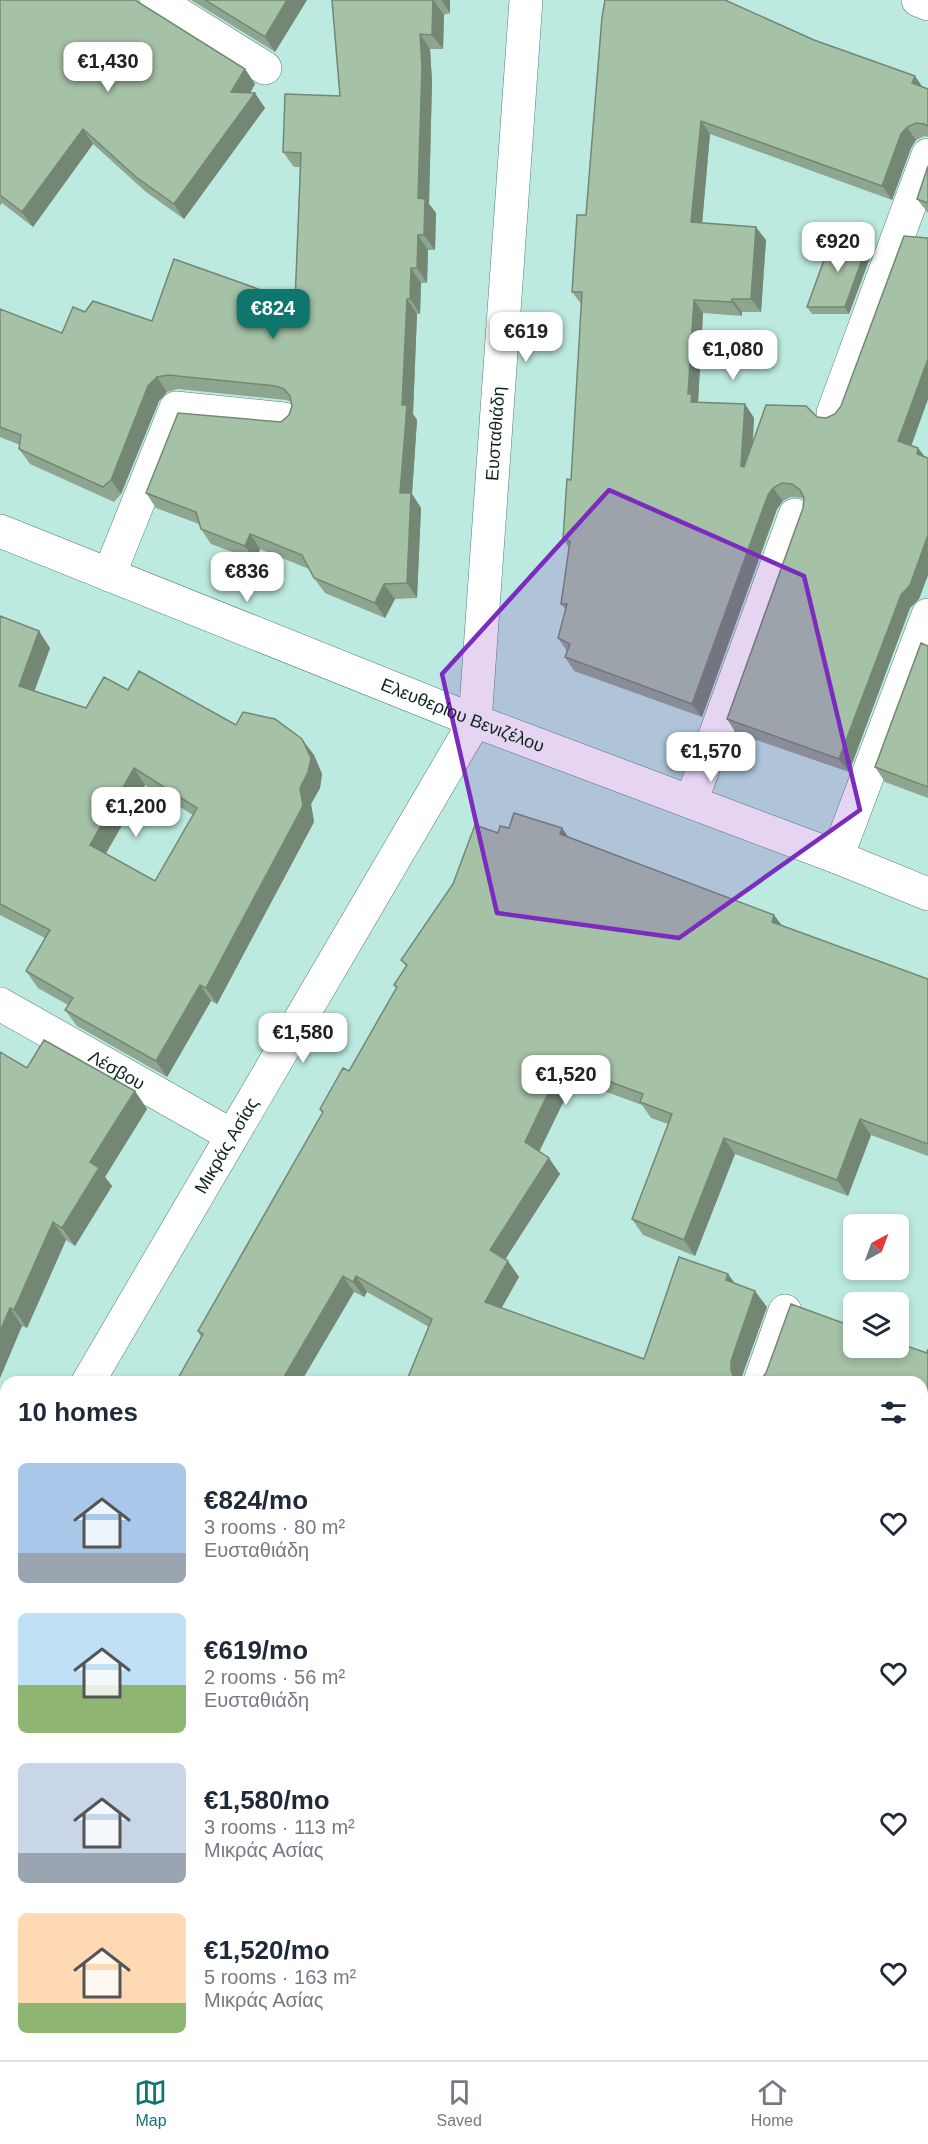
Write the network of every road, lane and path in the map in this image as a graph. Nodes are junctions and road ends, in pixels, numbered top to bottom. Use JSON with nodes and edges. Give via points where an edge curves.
{"nodes":[{"id":1,"x":156,"y":0,"type":"edge"},
{"id":2,"x":526,"y":0,"type":"edge"},
{"id":3,"x":918,"y":0,"type":"edge"},
{"id":4,"x":928,"y":4,"type":"edge"},
{"id":5,"x":265,"y":68,"type":"dead end"},
{"id":6,"x":928,"y":154,"type":"edge"},
{"id":7,"x":833,"y":413,"type":"edge"},
{"id":8,"x":284,"y":419,"type":"edge"},
{"id":9,"x":795,"y":514,"type":"dead end"},
{"id":10,"x":0,"y":531,"type":"edge"},
{"id":11,"x":109,"y":575,"type":"junction"},
{"id":12,"x":928,"y":615,"type":"edge"},
{"id":13,"x":475,"y":722,"type":"junction"},
{"id":14,"x":690,"y":802,"type":"junction"},
{"id":15,"x":837,"y":857,"type":"junction"},
{"id":16,"x":928,"y":894,"type":"edge"},
{"id":17,"x":0,"y":1004,"type":"edge"},
{"id":18,"x":231,"y":1135,"type":"junction"},
{"id":19,"x":785,"y":1311,"type":"dead end"},
{"id":20,"x":91,"y":1376,"type":"edge"},
{"id":21,"x":762,"y":1376,"type":"edge"}],
"edges":[{"from":1,"to":5,"type":"street"},
{"from":2,"to":13,"type":"street","name":"Ευσταθιάδη"},
{"from":3,"to":4,"type":"street"},
{"from":6,"to":7,"type":"street"},
{"from":8,"to":11,"type":"street","via":[[176,408]]},
{"from":9,"to":14,"type":"street"},
{"from":10,"to":11,"type":"street","name":"Ελευθερίου Βενιζέλου"},
{"from":11,"to":13,"type":"street","name":"Ελευθερίου Βενιζέλου"},
{"from":12,"to":15,"type":"street"},
{"from":13,"to":14,"type":"street","name":"Ελευθερίου Βενιζέλου"},
{"from":13,"to":18,"type":"street","name":"Μικράς Ασίας"},
{"from":14,"to":15,"type":"street","name":"Ελευθερίου Βενιζέλου"},
{"from":15,"to":16,"type":"street","name":"Ελευθερίου Βενιζέλου"},
{"from":17,"to":18,"type":"street","name":"Λέσβου"},
{"from":18,"to":20,"type":"street","name":"Μικράς Ασίας"},
{"from":19,"to":21,"type":"street"}]}
